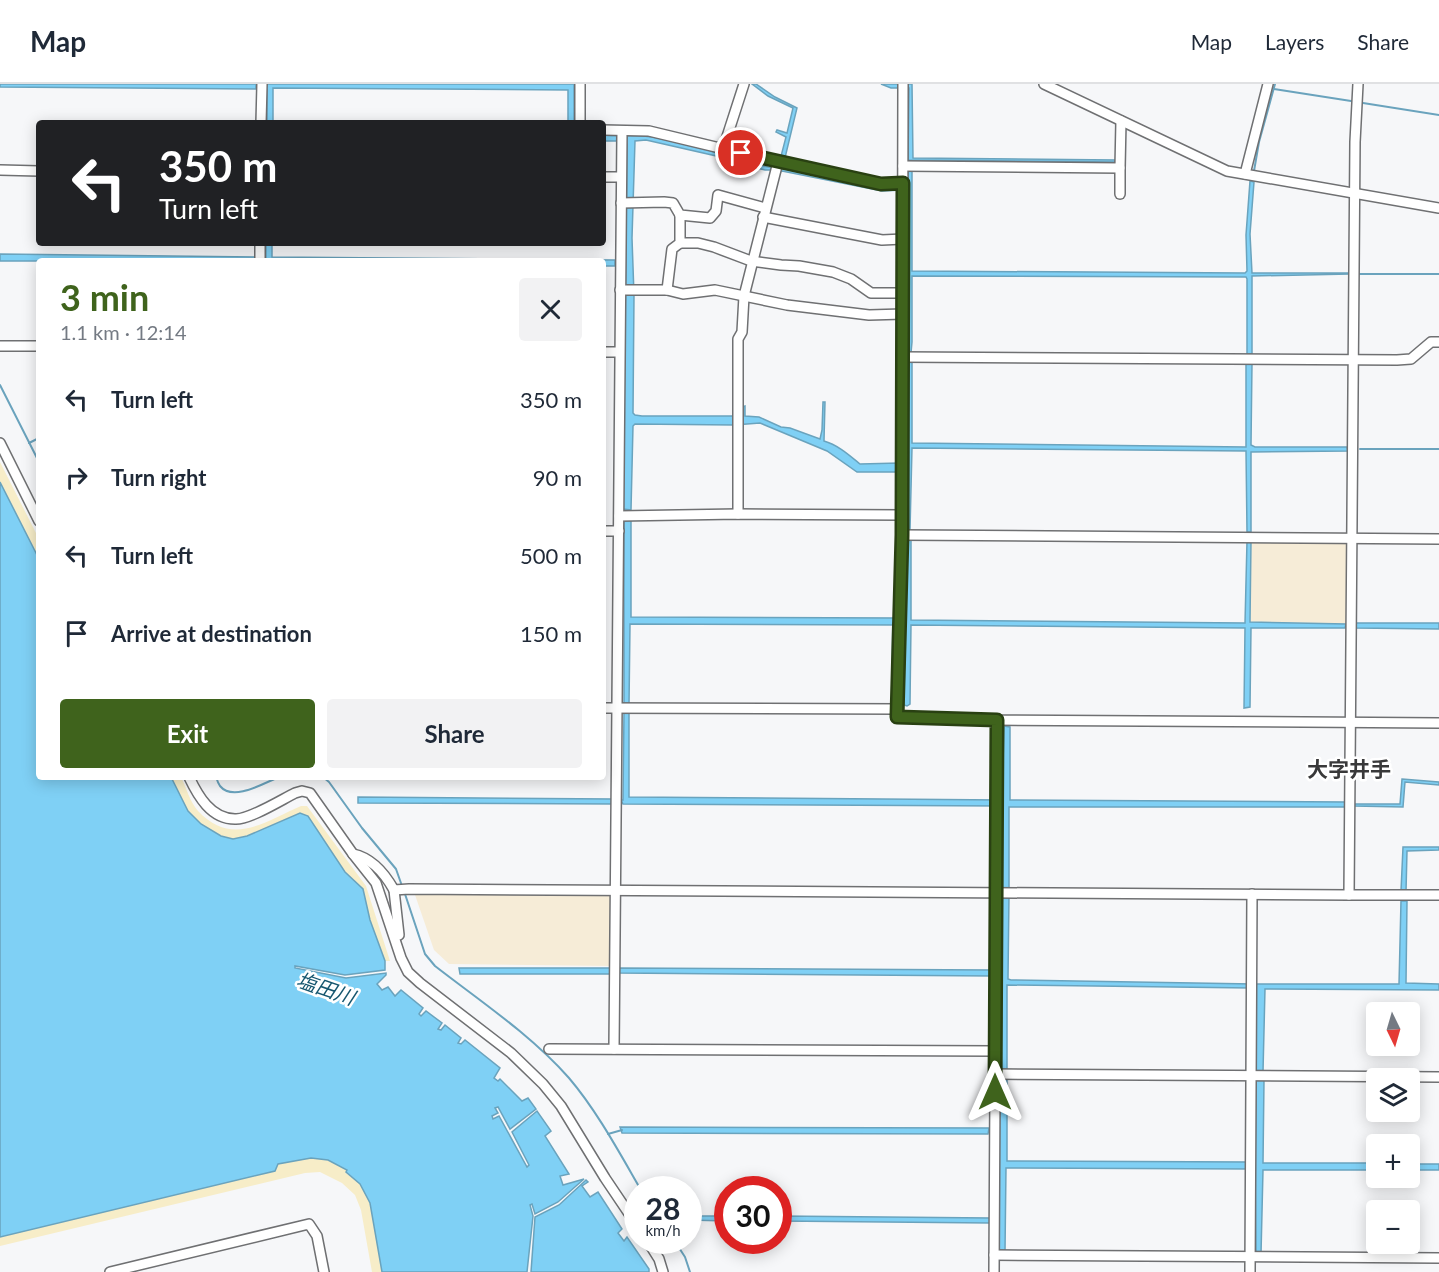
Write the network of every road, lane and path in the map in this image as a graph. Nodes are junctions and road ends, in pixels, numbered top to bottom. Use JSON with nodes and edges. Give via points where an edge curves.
{"nodes":[{"id":1,"x":262,"y":84,"type":"edge"},
{"id":2,"x":580,"y":84,"type":"edge"},
{"id":3,"x":744,"y":84,"type":"edge"},
{"id":4,"x":1044,"y":84,"type":"edge"},
{"id":5,"x":1268,"y":84,"type":"edge"},
{"id":6,"x":1358,"y":84,"type":"edge"},
{"id":7,"x":903,"y":86,"type":"edge"},
{"id":8,"x":261,"y":120,"type":"edge"},
{"id":9,"x":580,"y":120,"type":"edge"},
{"id":10,"x":1121,"y":121,"type":"junction"},
{"id":11,"x":606,"y":131,"type":"edge"},
{"id":12,"x":622,"y":136,"type":"junction"},
{"id":13,"x":723,"y":149,"type":"junction"},
{"id":14,"x":903,"y":166,"type":"junction"},
{"id":15,"x":776,"y":167,"type":"junction"},
{"id":16,"x":1120,"y":168,"type":"junction"},
{"id":17,"x":0,"y":170,"type":"edge"},
{"id":18,"x":36,"y":171,"type":"edge"},
{"id":19,"x":1245,"y":174,"type":"junction"},
{"id":20,"x":606,"y":177,"type":"edge"},
{"id":21,"x":621,"y":177,"type":"junction"},
{"id":22,"x":903,"y":183,"type":"junction"},
{"id":23,"x":1120,"y":194,"type":"dead end"},
{"id":24,"x":1355,"y":194,"type":"junction"},
{"id":25,"x":621,"y":203,"type":"junction"},
{"id":26,"x":1439,"y":208,"type":"edge"},
{"id":27,"x":764,"y":212,"type":"junction"},
{"id":28,"x":680,"y":215,"type":"junction"},
{"id":29,"x":903,"y":239,"type":"junction"},
{"id":30,"x":680,"y":243,"type":"junction"},
{"id":31,"x":752,"y":261,"type":"junction"},
{"id":32,"x":623,"y":290,"type":"junction"},
{"id":33,"x":667,"y":291,"type":"junction"},
{"id":34,"x":903,"y":293,"type":"junction"},
{"id":35,"x":744,"y":296,"type":"junction"},
{"id":36,"x":903,"y":314,"type":"junction"},
{"id":37,"x":1439,"y":342,"type":"edge"},
{"id":38,"x":0,"y":346,"type":"edge"},
{"id":39,"x":36,"y":346,"type":"edge"},
{"id":40,"x":606,"y":352,"type":"edge"},
{"id":41,"x":620,"y":352,"type":"junction"},
{"id":42,"x":902,"y":357,"type":"junction"},
{"id":43,"x":1354,"y":360,"type":"junction"},
{"id":44,"x":0,"y":443,"type":"edge"},
{"id":45,"x":738,"y":514,"type":"junction"},
{"id":46,"x":36,"y":515,"type":"edge"},
{"id":47,"x":902,"y":515,"type":"junction"},
{"id":48,"x":624,"y":516,"type":"junction"},
{"id":49,"x":606,"y":531,"type":"edge"},
{"id":50,"x":619,"y":531,"type":"junction"},
{"id":51,"x":902,"y":535,"type":"junction"},
{"id":52,"x":1352,"y":538,"type":"junction"},
{"id":53,"x":1439,"y":539,"type":"edge"},
{"id":54,"x":606,"y":708,"type":"edge"},
{"id":55,"x":624,"y":708,"type":"junction"},
{"id":56,"x":898,"y":709,"type":"junction"},
{"id":57,"x":997,"y":720,"type":"junction"},
{"id":58,"x":1350,"y":723,"type":"junction"},
{"id":59,"x":1439,"y":723,"type":"edge"},
{"id":60,"x":190,"y":780,"type":"edge"},
{"id":61,"x":353,"y":854,"type":"junction"},
{"id":62,"x":401,"y":890,"type":"junction"},
{"id":63,"x":616,"y":891,"type":"junction"},
{"id":64,"x":1002,"y":892,"type":"junction"},
{"id":65,"x":1252,"y":894,"type":"junction"},
{"id":66,"x":1349,"y":895,"type":"junction"},
{"id":67,"x":1439,"y":895,"type":"edge"},
{"id":68,"x":396,"y":939,"type":"junction"},
{"id":69,"x":614,"y":1048,"type":"junction"},
{"id":70,"x":549,"y":1049,"type":"dead end"},
{"id":71,"x":995,"y":1051,"type":"junction"},
{"id":72,"x":1001,"y":1074,"type":"junction"},
{"id":73,"x":1257,"y":1076,"type":"junction"},
{"id":74,"x":1439,"y":1077,"type":"edge"},
{"id":75,"x":624,"y":1207,"type":"edge"},
{"id":76,"x":656,"y":1254,"type":"edge"},
{"id":77,"x":999,"y":1255,"type":"junction"},
{"id":78,"x":1256,"y":1257,"type":"junction"},
{"id":79,"x":1439,"y":1258,"type":"edge"},
{"id":80,"x":110,"y":1272,"type":"edge"},
{"id":81,"x":324,"y":1272,"type":"edge"},
{"id":82,"x":663,"y":1272,"type":"edge"},
{"id":83,"x":994,"y":1272,"type":"edge"},
{"id":84,"x":1250,"y":1272,"type":"edge"}],
"edges":[{"from":1,"to":8,"type":"street"},
{"from":2,"to":9,"type":"street"},
{"from":3,"to":13,"type":"street"},
{"from":4,"to":10,"type":"street"},
{"from":5,"to":19,"type":"street"},
{"from":6,"to":24,"type":"street"},
{"from":7,"to":14,"type":"street"},
{"from":10,"to":16,"type":"street"},
{"from":10,"to":19,"type":"street","via":[[1227,171]]},
{"from":11,"to":12,"type":"street"},
{"from":12,"to":13,"type":"street","via":[[649,131]]},
{"from":12,"to":21,"type":"street"},
{"from":13,"to":15,"type":"street"},
{"from":14,"to":16,"type":"street"},
{"from":14,"to":22,"type":"street"},
{"from":15,"to":22,"type":"street","via":[[881,184]]},
{"from":15,"to":27,"type":"street"},
{"from":16,"to":23,"type":"street"},
{"from":17,"to":18,"type":"street"},
{"from":19,"to":24,"type":"street"},
{"from":20,"to":21,"type":"street"},
{"from":21,"to":25,"type":"street"},
{"from":22,"to":29,"type":"street"},
{"from":24,"to":26,"type":"street"},
{"from":24,"to":43,"type":"street"},
{"from":25,"to":28,"type":"street","via":[[673,203]]},
{"from":25,"to":32,"type":"street"},
{"from":27,"to":28,"type":"street","via":[[718,195],[716,211],[710,218]]},
{"from":27,"to":29,"type":"street","via":[[882,240]]},
{"from":27,"to":31,"type":"street"},
{"from":28,"to":30,"type":"street"},
{"from":29,"to":34,"type":"street"},
{"from":30,"to":31,"type":"street","via":[[698,243]]},
{"from":30,"to":33,"type":"street","via":[[672,249]]},
{"from":31,"to":34,"type":"street","via":[[833,272],[871,293]]},
{"from":31,"to":35,"type":"street"},
{"from":32,"to":33,"type":"street"},
{"from":32,"to":41,"type":"street"},
{"from":33,"to":35,"type":"street","via":[[683,294],[715,290]]},
{"from":34,"to":36,"type":"street"},
{"from":35,"to":36,"type":"street","via":[[869,315]]},
{"from":35,"to":45,"type":"street","via":[[738,339]]},
{"from":36,"to":42,"type":"street"},
{"from":37,"to":43,"type":"street","via":[[1431,342],[1412,359]]},
{"from":38,"to":39,"type":"street"},
{"from":40,"to":41,"type":"street"},
{"from":41,"to":48,"type":"street","via":[[619,441]]},
{"from":42,"to":43,"type":"street"},
{"from":42,"to":47,"type":"street"},
{"from":43,"to":52,"type":"street"},
{"from":44,"to":46,"type":"street"},
{"from":45,"to":47,"type":"street"},
{"from":45,"to":48,"type":"street"},
{"from":47,"to":51,"type":"street"},
{"from":48,"to":50,"type":"street"},
{"from":49,"to":50,"type":"street"},
{"from":50,"to":55,"type":"street","via":[[618,620]]},
{"from":51,"to":52,"type":"street"},
{"from":51,"to":56,"type":"street"},
{"from":52,"to":53,"type":"street"},
{"from":52,"to":58,"type":"street"},
{"from":54,"to":55,"type":"street"},
{"from":55,"to":56,"type":"street"},
{"from":55,"to":63,"type":"street"},
{"from":56,"to":57,"type":"street","via":[[897,717]]},
{"from":57,"to":58,"type":"street"},
{"from":57,"to":64,"type":"street"},
{"from":58,"to":59,"type":"street"},
{"from":58,"to":66,"type":"street"},
{"from":60,"to":61,"type":"street","via":[[206,806],[234,820],[302,791],[310,793]]},
{"from":61,"to":62,"type":"street","via":[[385,874]]},
{"from":61,"to":68,"type":"street","via":[[376,883]]},
{"from":62,"to":63,"type":"street"},
{"from":62,"to":68,"type":"street"},
{"from":63,"to":64,"type":"street"},
{"from":63,"to":69,"type":"street"},
{"from":64,"to":65,"type":"street"},
{"from":64,"to":71,"type":"street","via":[[995,973]]},
{"from":65,"to":66,"type":"street"},
{"from":65,"to":73,"type":"street"},
{"from":66,"to":67,"type":"street"},
{"from":68,"to":75,"type":"street","via":[[408,972],[511,1053],[543,1084]]},
{"from":69,"to":70,"type":"street"},
{"from":69,"to":71,"type":"street"},
{"from":71,"to":72,"type":"street"},
{"from":72,"to":73,"type":"street"},
{"from":72,"to":77,"type":"street","via":[[994,1131],[994,1220]]},
{"from":73,"to":74,"type":"street"},
{"from":73,"to":78,"type":"street","via":[[1251,1166]]},
{"from":76,"to":82,"type":"street"},
{"from":77,"to":78,"type":"street"},
{"from":77,"to":83,"type":"street"},
{"from":78,"to":79,"type":"street"},
{"from":78,"to":84,"type":"street"},
{"from":80,"to":81,"type":"street","via":[[309,1224],[317,1236]]}]}
